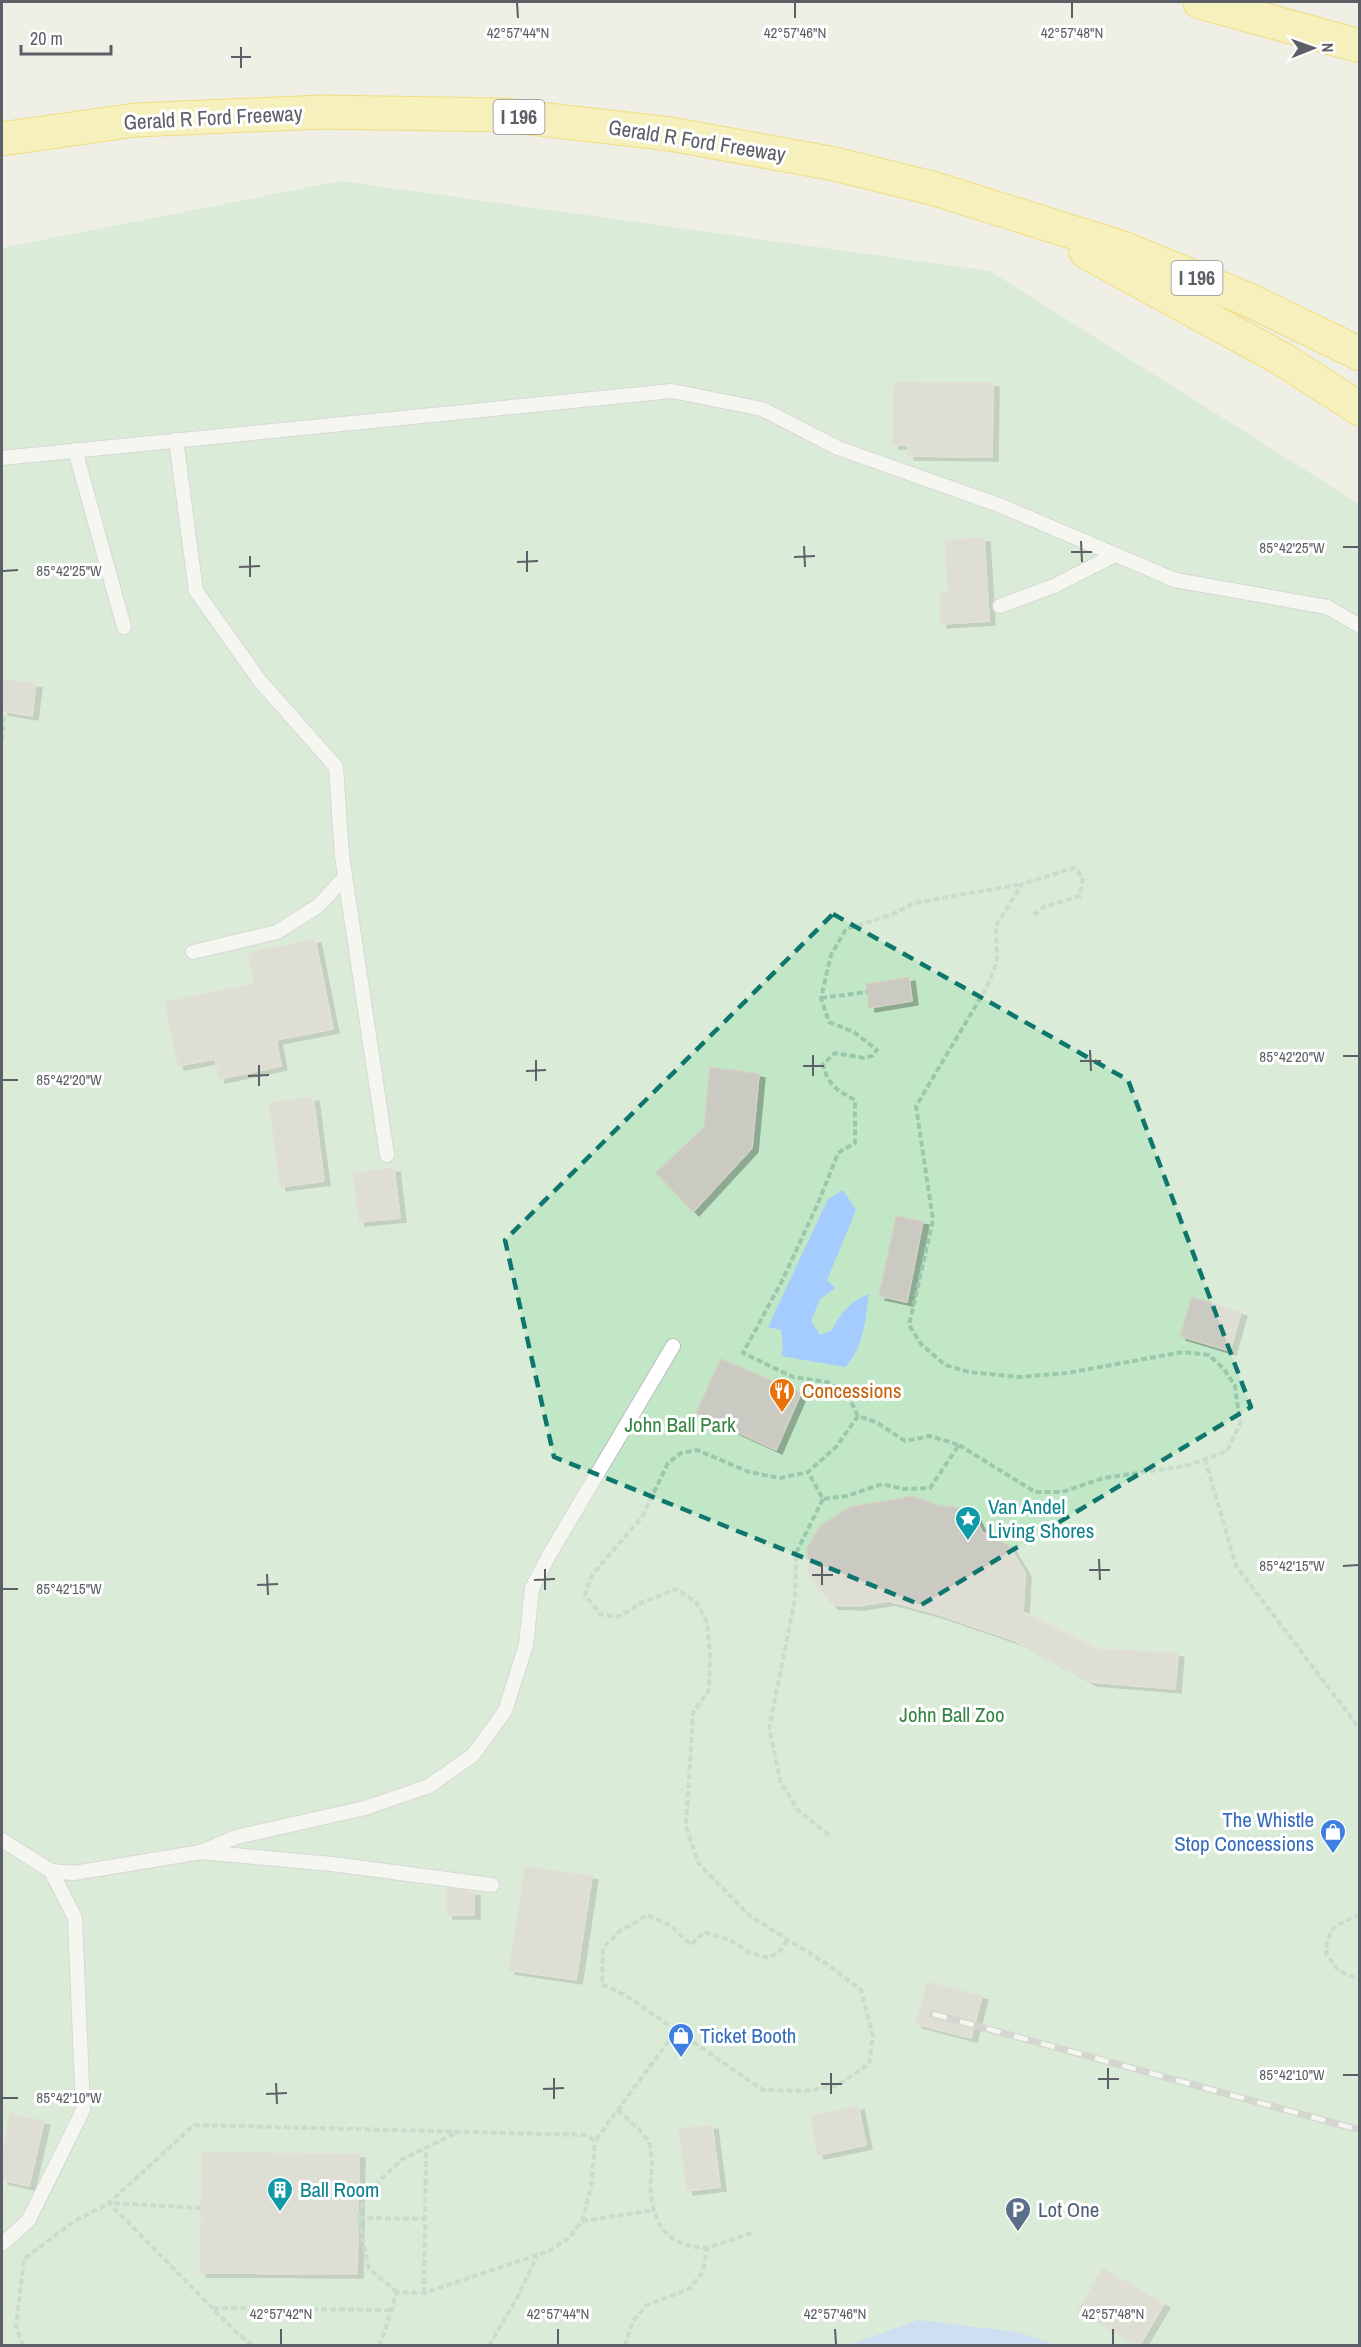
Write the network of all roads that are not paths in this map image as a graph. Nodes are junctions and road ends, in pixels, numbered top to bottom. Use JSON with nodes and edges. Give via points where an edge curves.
{"nodes":[{"id":1,"x":1200,"y":2,"type":"edge"},
{"id":2,"x":1359,"y":46,"type":"edge"},
{"id":3,"x":2,"y":140,"type":"edge"},
{"id":4,"x":1027,"y":219,"type":"junction"},
{"id":5,"x":1359,"y":354,"type":"edge"},
{"id":6,"x":1359,"y":409,"type":"edge"},
{"id":7,"x":176,"y":440,"type":"junction"},
{"id":8,"x":75,"y":450,"type":"junction"},
{"id":9,"x":2,"y":458,"type":"edge"},
{"id":10,"x":1115,"y":555,"type":"junction"},
{"id":11,"x":999,"y":606,"type":"dead end"},
{"id":12,"x":1359,"y":626,"type":"edge"},
{"id":13,"x":124,"y":627,"type":"dead end"},
{"id":14,"x":345,"y":877,"type":"junction"},
{"id":15,"x":193,"y":952,"type":"dead end"},
{"id":16,"x":387,"y":1155,"type":"dead end"},
{"id":17,"x":674,"y":1346,"type":"dead end"},
{"id":18,"x":2,"y":1840,"type":"edge"},
{"id":19,"x":201,"y":1852,"type":"junction"},
{"id":20,"x":51,"y":1872,"type":"junction"},
{"id":21,"x":492,"y":1885,"type":"dead end"},
{"id":22,"x":2,"y":2244,"type":"edge"}],
"edges":[{"from":1,"to":2,"type":"highway"},
{"from":3,"to":4,"type":"highway","name":"Gerald R Ford Freeway","number":"I 196","via":[[147,119],[322,112],[504,115],[670,134],[835,164],[932,188]]},
{"from":4,"to":5,"type":"highway","name":"Gerald R Ford Freeway","number":"I 196","via":[[1123,248],[1249,300]]},
{"from":4,"to":6,"type":"highway","via":[[1282,359]]},
{"from":7,"to":8,"type":"lane"},
{"from":7,"to":10,"type":"lane","via":[[672,390],[762,410],[838,448],[999,505]]},
{"from":7,"to":14,"type":"lane","via":[[196,591],[260,681],[336,767]]},
{"from":8,"to":9,"type":"lane"},
{"from":8,"to":13,"type":"lane"},
{"from":10,"to":11,"type":"lane","via":[[1054,586]]},
{"from":10,"to":12,"type":"lane","via":[[1175,580],[1327,608]]},
{"from":14,"to":15,"type":"lane","via":[[318,906],[277,932]]},
{"from":14,"to":16,"type":"lane"},
{"from":17,"to":19,"type":"lane","via":[[532,1588],[526,1645],[505,1711],[473,1755],[418,1790],[365,1808],[236,1837]]},
{"from":18,"to":20,"type":"lane"},
{"from":19,"to":20,"type":"lane","via":[[74,1873]]},
{"from":19,"to":21,"type":"lane"},
{"from":20,"to":22,"type":"lane","via":[[75,1918],[83,2110],[28,2221]]}]}
